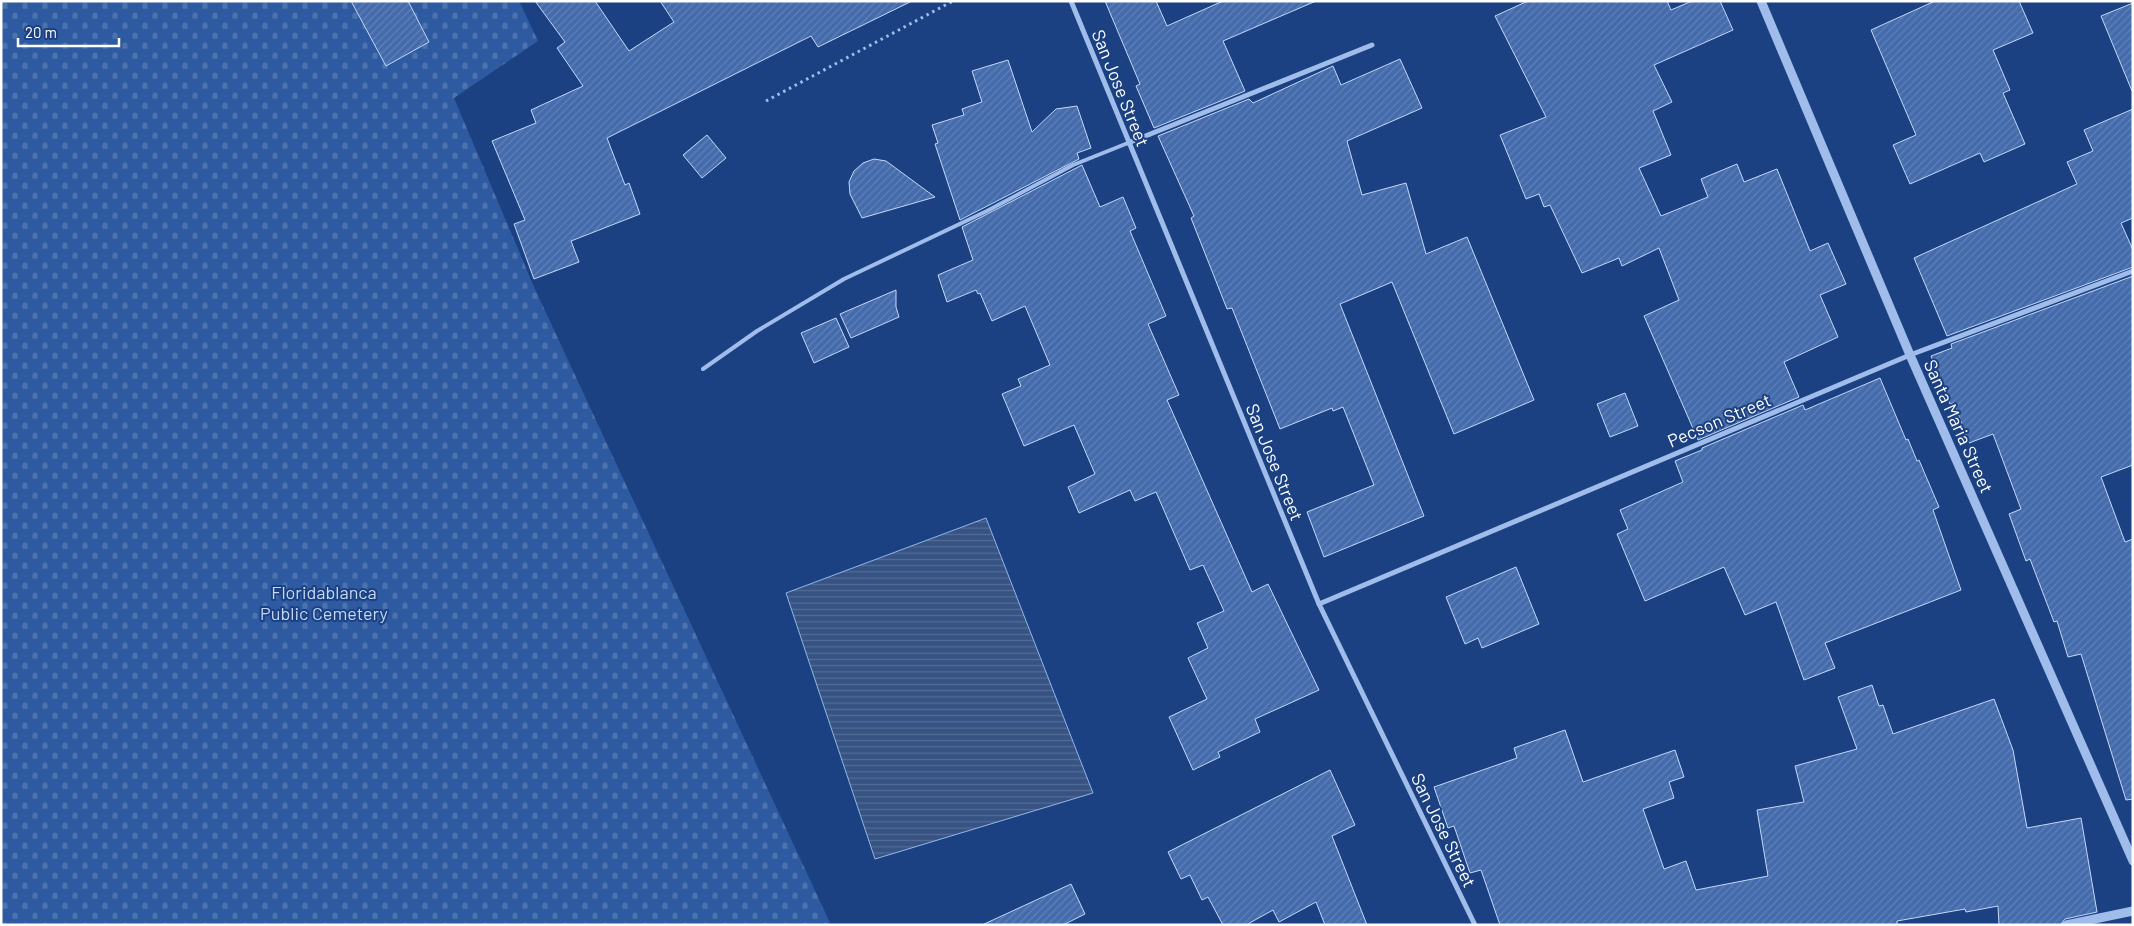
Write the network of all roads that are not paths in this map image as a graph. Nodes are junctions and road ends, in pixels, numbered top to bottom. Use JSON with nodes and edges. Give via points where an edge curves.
{"nodes":[{"id":1,"x":1071,"y":1,"type":"edge"},
{"id":2,"x":1761,"y":1,"type":"edge"},
{"id":3,"x":1372,"y":45,"type":"dead end"},
{"id":4,"x":1128,"y":143,"type":"junction"},
{"id":5,"x":2133,"y":271,"type":"edge"},
{"id":6,"x":1910,"y":355,"type":"junction"},
{"id":7,"x":703,"y":369,"type":"dead end"},
{"id":8,"x":1319,"y":604,"type":"junction"},
{"id":9,"x":2133,"y":861,"type":"edge"},
{"id":10,"x":2133,"y":911,"type":"edge"},
{"id":11,"x":1474,"y":925,"type":"edge"},
{"id":12,"x":2066,"y":925,"type":"edge"}],
"edges":[{"from":1,"to":4,"type":"street","name":"San Jose Street"},
{"from":2,"to":6,"type":"street","name":"Santa Maria Street"},
{"from":3,"to":4,"type":"street"},
{"from":4,"to":7,"type":"lane","via":[[1073,165],[987,211],[844,279],[757,331]]},
{"from":4,"to":8,"type":"street","name":"San Jose Street"},
{"from":5,"to":6,"type":"street","name":"Pecson Street"},
{"from":6,"to":8,"type":"street","name":"Pecson Street"},
{"from":6,"to":9,"type":"street","name":"Santa Maria Street"},
{"from":8,"to":11,"type":"street","name":"San Jose Street"},
{"from":10,"to":12,"type":"street"}]}
